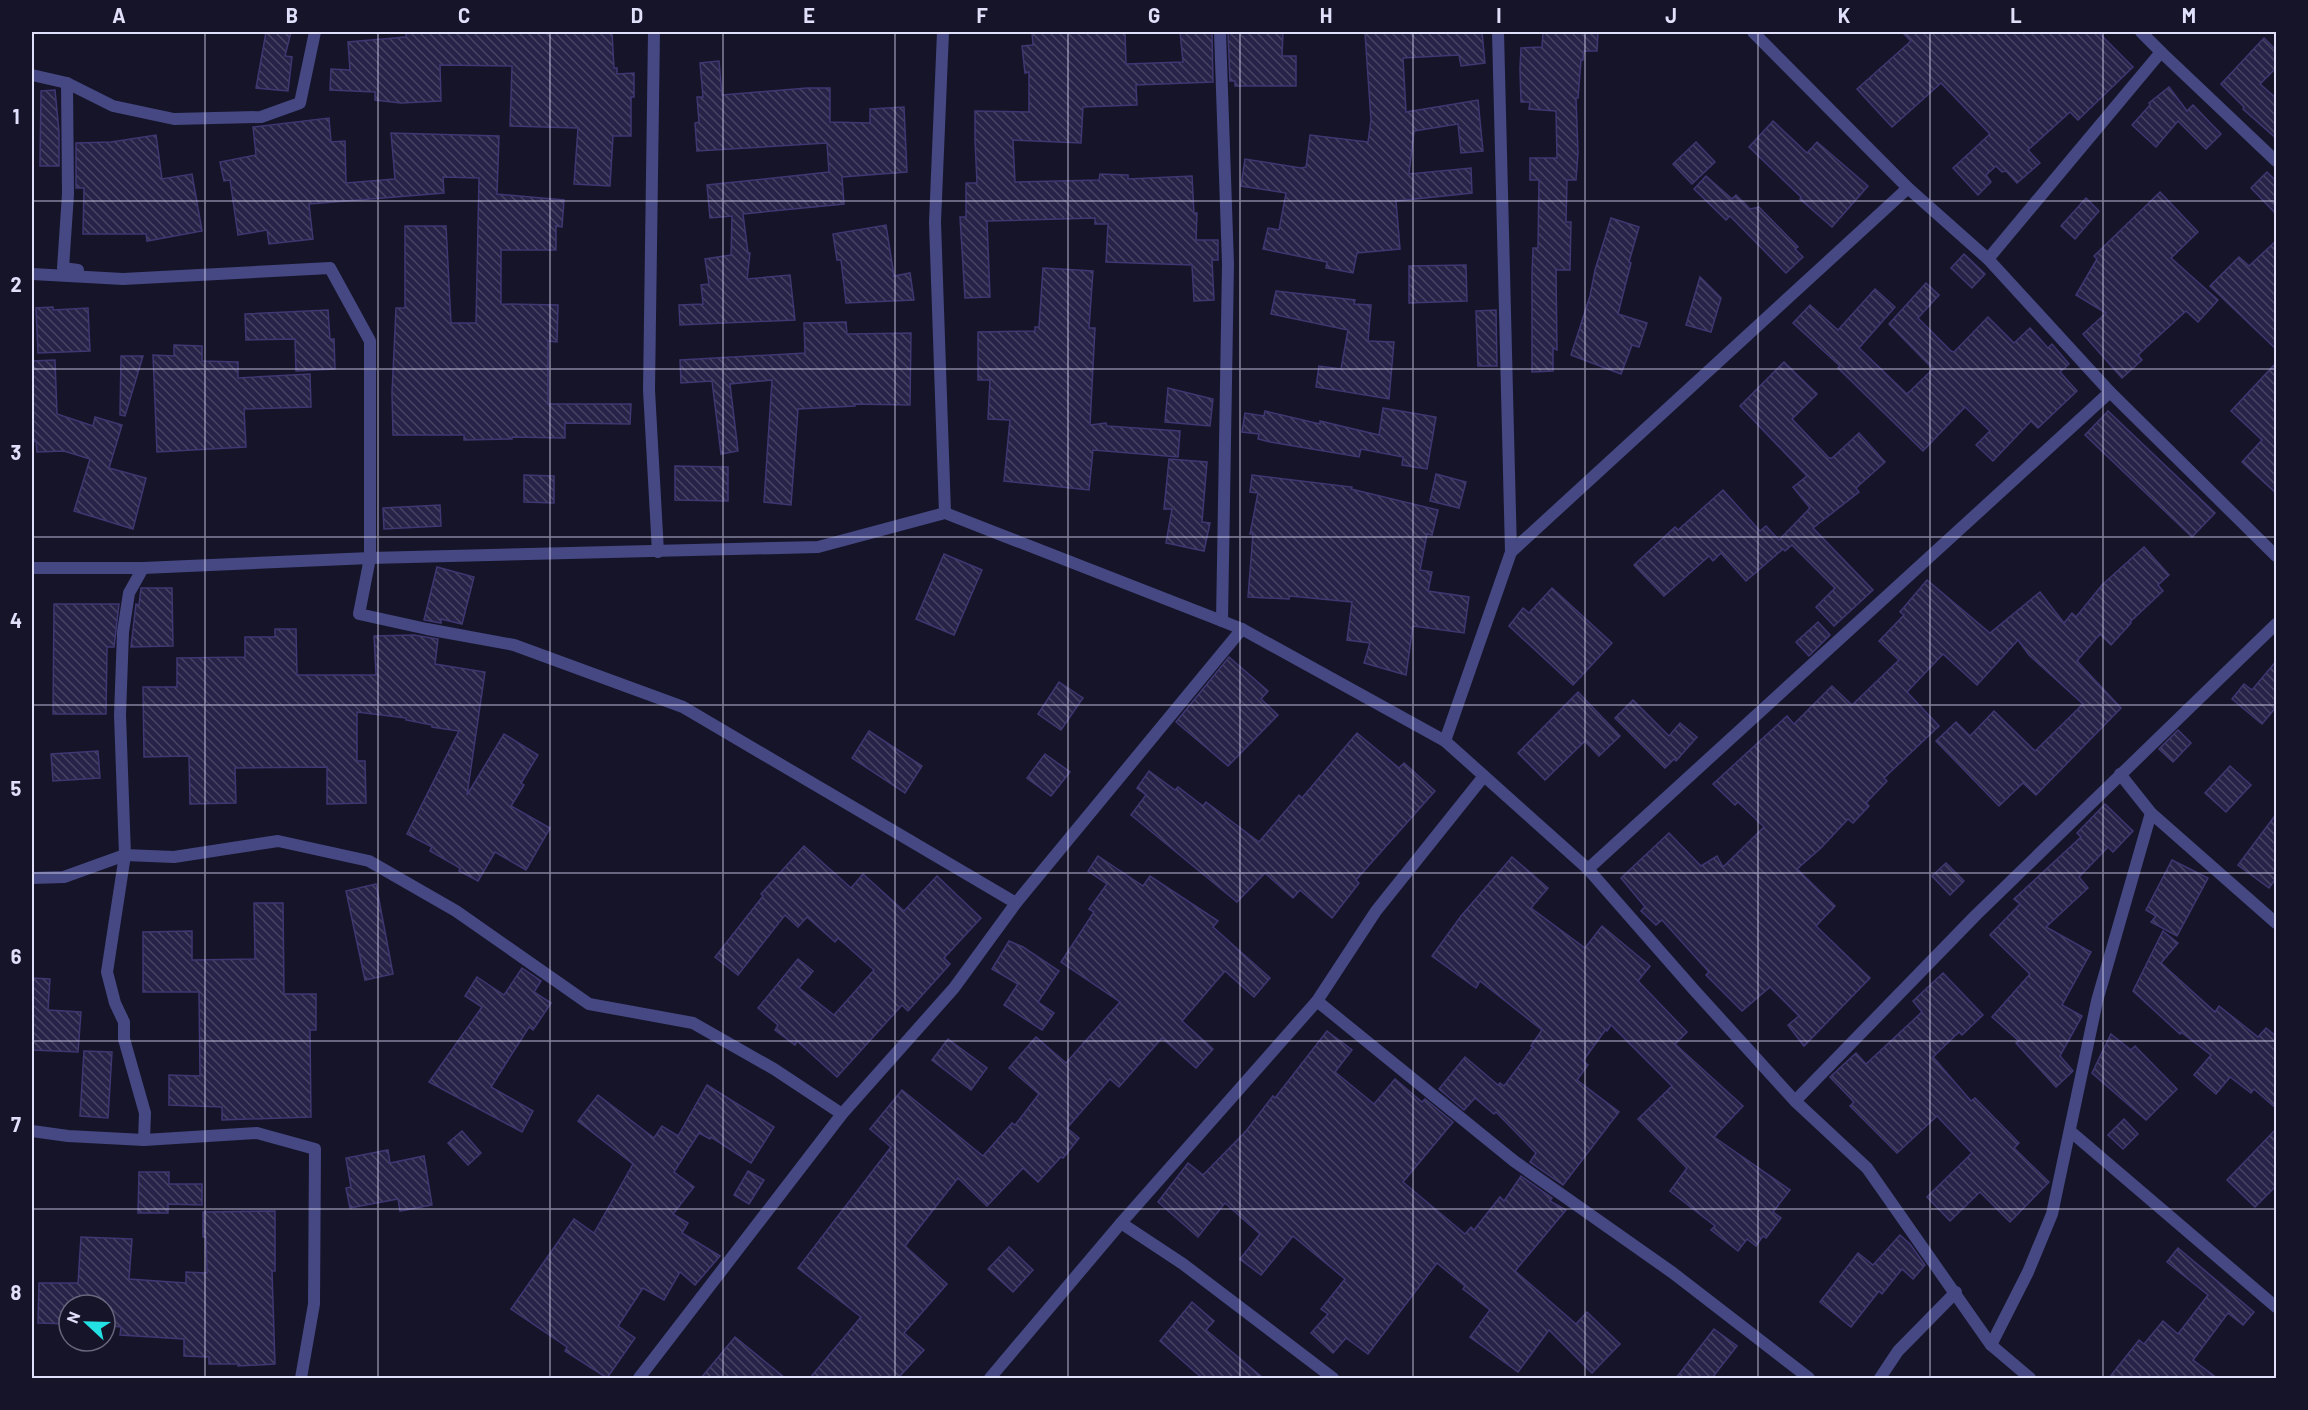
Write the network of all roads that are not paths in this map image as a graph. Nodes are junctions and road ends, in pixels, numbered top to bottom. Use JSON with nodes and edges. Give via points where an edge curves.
{"nodes":[{"id":1,"x":315,"y":32,"type":"edge"},
{"id":2,"x":654,"y":32,"type":"edge"},
{"id":3,"x":943,"y":32,"type":"edge"},
{"id":4,"x":1220,"y":32,"type":"edge"},
{"id":5,"x":1498,"y":32,"type":"edge"},
{"id":6,"x":1753,"y":32,"type":"edge"},
{"id":7,"x":2141,"y":32,"type":"edge"},
{"id":8,"x":2161,"y":52,"type":"junction"},
{"id":9,"x":32,"y":75,"type":"edge"},
{"id":10,"x":67,"y":83,"type":"junction"},
{"id":11,"x":2277,"y":161,"type":"edge"},
{"id":12,"x":1908,"y":188,"type":"junction"},
{"id":13,"x":1988,"y":259,"type":"junction"},
{"id":14,"x":32,"y":274,"type":"edge"},
{"id":15,"x":123,"y":279,"type":"junction"},
{"id":16,"x":2110,"y":392,"type":"junction"},
{"id":17,"x":945,"y":513,"type":"junction"},
{"id":18,"x":658,"y":552,"type":"junction"},
{"id":19,"x":1511,"y":552,"type":"junction"},
{"id":20,"x":2277,"y":556,"type":"edge"},
{"id":21,"x":370,"y":558,"type":"junction"},
{"id":22,"x":32,"y":568,"type":"edge"},
{"id":23,"x":143,"y":568,"type":"junction"},
{"id":24,"x":1222,"y":621,"type":"junction"},
{"id":25,"x":2277,"y":624,"type":"edge"},
{"id":26,"x":1242,"y":630,"type":"junction"},
{"id":27,"x":1445,"y":741,"type":"junction"},
{"id":28,"x":2120,"y":774,"type":"junction"},
{"id":29,"x":1484,"y":776,"type":"junction"},
{"id":30,"x":2151,"y":813,"type":"junction"},
{"id":31,"x":125,"y":855,"type":"junction"},
{"id":32,"x":1588,"y":869,"type":"junction"},
{"id":33,"x":32,"y":878,"type":"edge"},
{"id":34,"x":1016,"y":903,"type":"junction"},
{"id":35,"x":2277,"y":923,"type":"edge"},
{"id":36,"x":1317,"y":1001,"type":"junction"},
{"id":37,"x":1795,"y":1101,"type":"junction"},
{"id":38,"x":842,"y":1114,"type":"junction"},
{"id":39,"x":32,"y":1131,"type":"edge"},
{"id":40,"x":2070,"y":1131,"type":"junction"},
{"id":41,"x":144,"y":1140,"type":"junction"},
{"id":42,"x":1121,"y":1223,"type":"junction"},
{"id":43,"x":1956,"y":1292,"type":"junction"},
{"id":44,"x":2277,"y":1307,"type":"edge"},
{"id":45,"x":1991,"y":1345,"type":"junction"},
{"id":46,"x":302,"y":1378,"type":"edge"},
{"id":47,"x":639,"y":1378,"type":"edge"},
{"id":48,"x":990,"y":1378,"type":"edge"},
{"id":49,"x":1332,"y":1378,"type":"edge"},
{"id":50,"x":1809,"y":1378,"type":"edge"},
{"id":51,"x":1880,"y":1378,"type":"edge"},
{"id":52,"x":2030,"y":1378,"type":"edge"}],
"edges":[{"from":1,"to":10,"type":"street","via":[[300,103],[261,117],[174,119],[112,106]]},
{"from":2,"to":18,"type":"street","via":[[649,390]]},
{"from":3,"to":17,"type":"street","via":[[935,222]]},
{"from":4,"to":24,"type":"street","via":[[1228,264]]},
{"from":5,"to":19,"type":"street"},
{"from":6,"to":12,"type":"street"},
{"from":7,"to":8,"type":"street"},
{"from":8,"to":11,"type":"street"},
{"from":8,"to":13,"type":"street"},
{"from":9,"to":10,"type":"street"},
{"from":10,"to":15,"type":"street","via":[[68,194],[63,268]]},
{"from":12,"to":13,"type":"street"},
{"from":12,"to":19,"type":"street"},
{"from":13,"to":16,"type":"street"},
{"from":14,"to":15,"type":"street"},
{"from":15,"to":21,"type":"street","via":[[330,268],[370,341]]},
{"from":16,"to":20,"type":"street"},
{"from":16,"to":32,"type":"street"},
{"from":17,"to":18,"type":"street","via":[[818,547]]},
{"from":17,"to":24,"type":"street"},
{"from":18,"to":21,"type":"street"},
{"from":19,"to":27,"type":"street"},
{"from":21,"to":23,"type":"street"},
{"from":21,"to":34,"type":"street","via":[[359,614],[514,645],[683,707]]},
{"from":22,"to":23,"type":"street"},
{"from":23,"to":31,"type":"street","via":[[129,593],[123,632],[120,715]]},
{"from":24,"to":26,"type":"street"},
{"from":25,"to":28,"type":"street"},
{"from":26,"to":27,"type":"street"},
{"from":26,"to":34,"type":"street"},
{"from":27,"to":29,"type":"street"},
{"from":28,"to":30,"type":"street"},
{"from":28,"to":37,"type":"street"},
{"from":29,"to":32,"type":"street"},
{"from":29,"to":36,"type":"street","via":[[1376,911]]},
{"from":30,"to":35,"type":"street"},
{"from":30,"to":40,"type":"street","via":[[2097,1001]]},
{"from":31,"to":33,"type":"street","via":[[64,877]]},
{"from":31,"to":38,"type":"street","via":[[174,857],[278,841],[369,861],[456,911],[589,1004],[693,1023]]},
{"from":31,"to":41,"type":"street","via":[[107,972],[114,1003],[124,1022],[124,1039],[145,1113]]},
{"from":32,"to":37,"type":"street"},
{"from":34,"to":38,"type":"street","via":[[954,988]]},
{"from":36,"to":42,"type":"street"},
{"from":36,"to":50,"type":"street","via":[[1514,1161],[1673,1273]]},
{"from":37,"to":43,"type":"street","via":[[1867,1168]]},
{"from":38,"to":47,"type":"street"},
{"from":39,"to":41,"type":"street"},
{"from":40,"to":44,"type":"street"},
{"from":40,"to":45,"type":"street","via":[[2052,1214]]},
{"from":41,"to":46,"type":"street","via":[[257,1133],[315,1149],[314,1304]]},
{"from":42,"to":48,"type":"street"},
{"from":42,"to":49,"type":"street","via":[[1183,1264]]},
{"from":43,"to":45,"type":"street"},
{"from":43,"to":51,"type":"street","via":[[1898,1351]]},
{"from":45,"to":52,"type":"street"}]}
